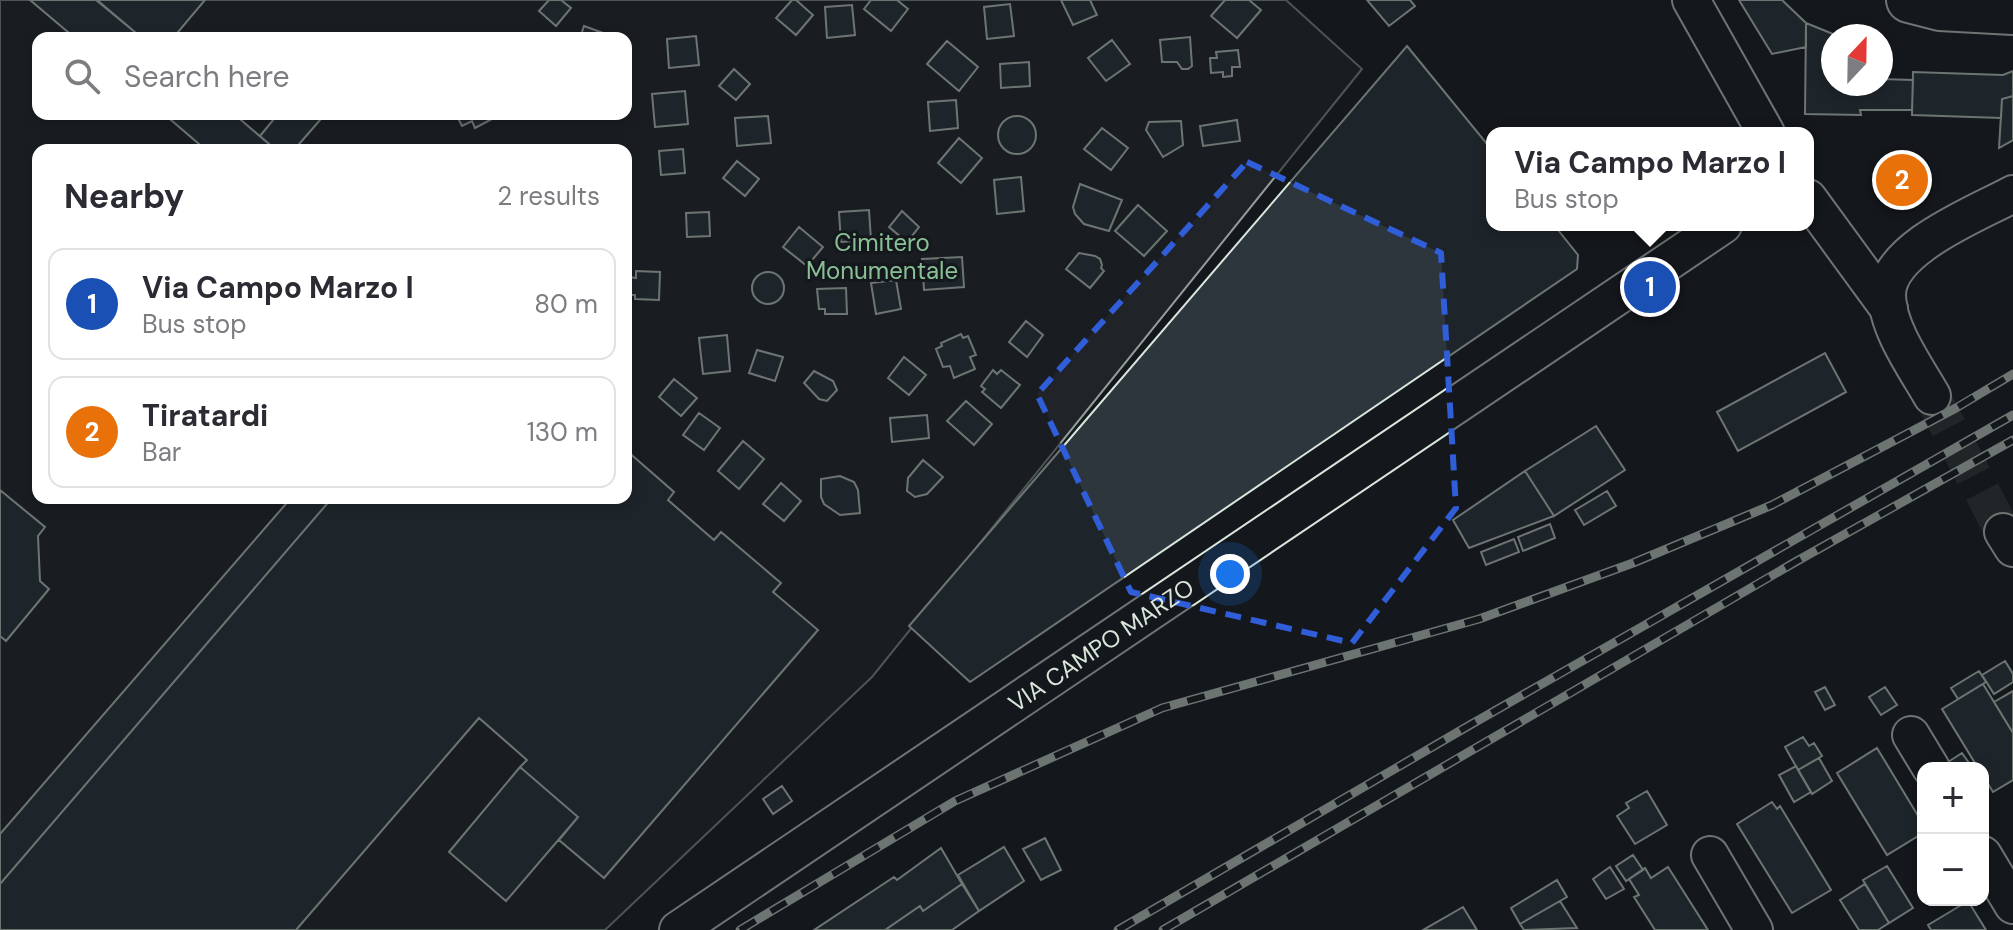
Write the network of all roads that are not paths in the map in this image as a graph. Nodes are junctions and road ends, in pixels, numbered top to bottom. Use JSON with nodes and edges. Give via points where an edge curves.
{"nodes":[{"id":1,"x":1691,"y":0,"type":"edge"},
{"id":2,"x":1909,"y":0,"type":"edge"},
{"id":3,"x":2013,"y":12,"type":"edge"},
{"id":4,"x":1763,"y":127,"type":"edge"},
{"id":5,"x":2013,"y":194,"type":"edge"},
{"id":6,"x":1814,"y":206,"type":"edge"},
{"id":7,"x":1714,"y":231,"type":"edge"},
{"id":8,"x":1889,"y":309,"type":"junction"},
{"id":9,"x":1932,"y":396,"type":"tunnel mouth"},
{"id":10,"x":1911,"y":735,"type":"dead end"},
{"id":11,"x":1927,"y":762,"type":"edge"},
{"id":12,"x":1710,"y":855,"type":"dead end"},
{"id":13,"x":1989,"y":865,"type":"edge"},
{"id":14,"x":2013,"y":905,"type":"edge"},
{"id":15,"x":678,"y":930,"type":"edge"},
{"id":16,"x":1754,"y":930,"type":"edge"}],
"edges":[{"from":1,"to":4,"type":"street"},
{"from":2,"to":3,"type":"main road","via":[[1940,8]]},
{"from":5,"to":8,"type":"street","via":[[1935,234],[1901,262],[1890,280]]},
{"from":6,"to":8,"type":"street"},
{"from":7,"to":15,"type":"street","name":"VIA CAMPO MARZO"},
{"from":8,"to":9,"type":"street"},
{"from":10,"to":11,"type":"street"},
{"from":12,"to":16,"type":"street"},
{"from":13,"to":14,"type":"street"}]}
